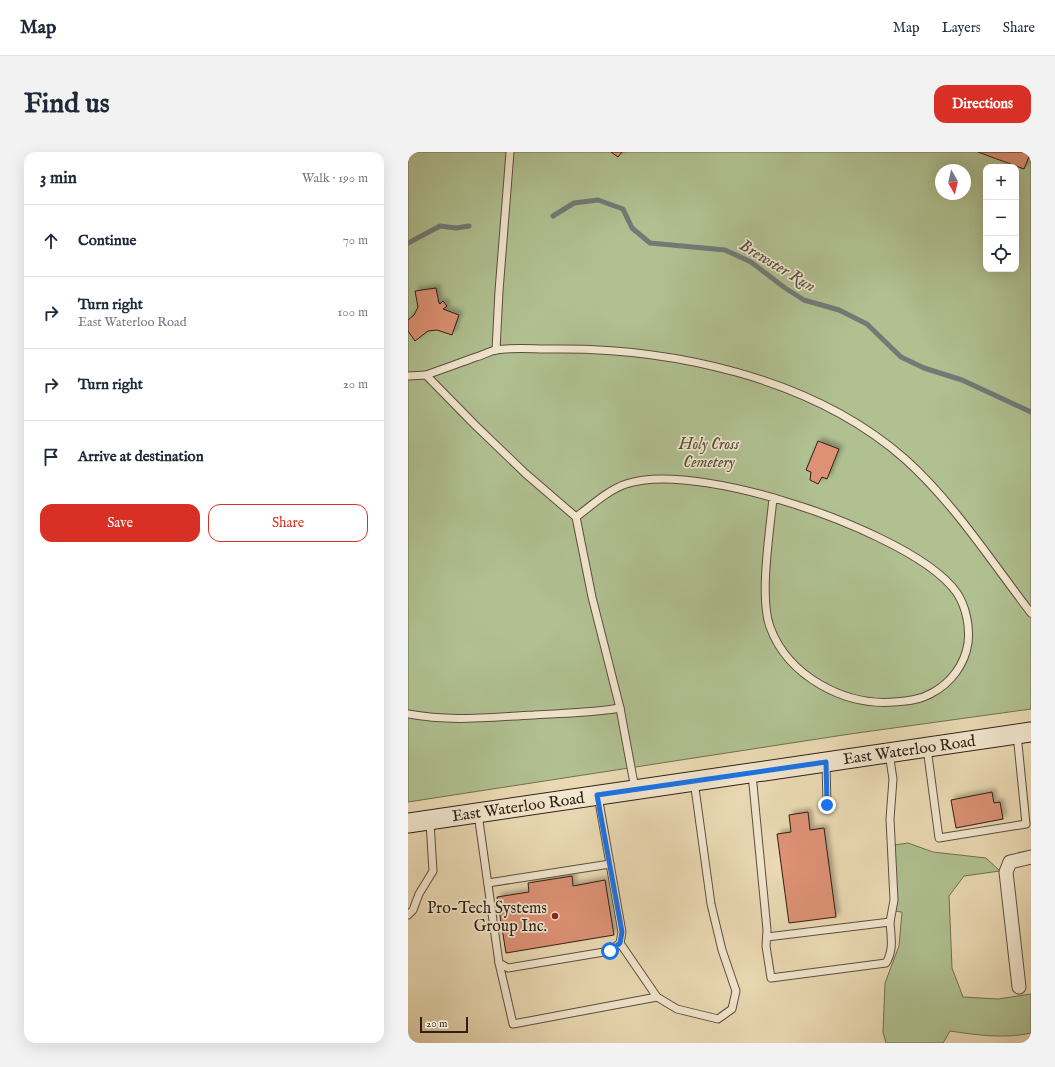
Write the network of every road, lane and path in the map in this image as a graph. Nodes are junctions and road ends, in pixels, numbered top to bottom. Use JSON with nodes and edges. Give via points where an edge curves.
{"nodes":[{"id":1,"x":510,"y":152,"type":"edge"},
{"id":2,"x":496,"y":350,"type":"junction"},
{"id":3,"x":426,"y":375,"type":"junction"},
{"id":4,"x":408,"y":376,"type":"edge"},
{"id":5,"x":773,"y":498,"type":"junction"},
{"id":6,"x":576,"y":517,"type":"junction"},
{"id":7,"x":1031,"y":613,"type":"edge"},
{"id":8,"x":620,"y":708,"type":"junction"},
{"id":9,"x":408,"y":714,"type":"edge"},
{"id":10,"x":1024,"y":733,"type":"edge"},
{"id":11,"x":927,"y":747,"type":"junction"},
{"id":12,"x":889,"y":752,"type":"junction"},
{"id":13,"x":826,"y":762,"type":"junction"},
{"id":14,"x":752,"y":772,"type":"junction"},
{"id":15,"x":694,"y":781,"type":"junction"},
{"id":16,"x":635,"y":789,"type":"junction"},
{"id":17,"x":597,"y":795,"type":"junction"},
{"id":18,"x":827,"y":805,"type":"dead end"},
{"id":19,"x":478,"y":812,"type":"junction"},
{"id":20,"x":430,"y":819,"type":"junction"},
{"id":21,"x":408,"y":823,"type":"edge"},
{"id":22,"x":1031,"y":857,"type":"edge"},
{"id":23,"x":610,"y":864,"type":"junction"},
{"id":24,"x":488,"y":883,"type":"junction"},
{"id":25,"x":408,"y":915,"type":"edge"},
{"id":26,"x":890,"y":922,"type":"junction"},
{"id":27,"x":767,"y":937,"type":"junction"},
{"id":28,"x":620,"y":943,"type":"junction"},
{"id":29,"x":499,"y":963,"type":"junction"},
{"id":30,"x":1019,"y":987,"type":"dead end"},
{"id":31,"x":657,"y":997,"type":"junction"}],
"edges":[{"from":1,"to":2,"type":"lane"},
{"from":2,"to":3,"type":"lane"},
{"from":2,"to":7,"type":"lane","via":[[598,349],[653,354],[730,371],[789,390],[824,405],[883,442],[920,473],[950,506]]},
{"from":3,"to":4,"type":"lane"},
{"from":3,"to":6,"type":"lane","via":[[474,426]]},
{"from":5,"to":5,"type":"lane","via":[[827,514],[850,524],[914,558],[948,583],[962,604],[969,635],[964,658],[948,682],[930,695],[917,699],[884,703],[861,701],[834,692],[810,678],[790,659],[770,627],[766,607]]},
{"from":5,"to":6,"type":"lane","via":[[706,483],[669,479],[647,480],[616,488]]},
{"from":6,"to":8,"type":"lane","via":[[592,596]]},
{"from":8,"to":9,"type":"lane","via":[[592,713],[470,719],[426,718]]},
{"from":8,"to":16,"type":"lane"},
{"from":10,"to":11,"type":"main road","name":"East Waterloo Road"},
{"from":10,"to":11,"type":"lane","via":[[1026,824],[939,838]]},
{"from":11,"to":12,"type":"main road","name":"East Waterloo Road"},
{"from":12,"to":13,"type":"main road","name":"East Waterloo Road"},
{"from":12,"to":26,"type":"lane","via":[[893,779],[890,819],[894,900]]},
{"from":13,"to":14,"type":"main road","name":"East Waterloo Road"},
{"from":13,"to":18,"type":"lane"},
{"from":14,"to":15,"type":"main road","name":"East Waterloo Road"},
{"from":14,"to":27,"type":"lane"},
{"from":15,"to":16,"type":"main road","name":"East Waterloo Road"},
{"from":15,"to":31,"type":"lane","via":[[711,904],[722,950],[736,991],[732,1009],[718,1019],[677,1009]]},
{"from":16,"to":17,"type":"main road","name":"East Waterloo Road"},
{"from":17,"to":19,"type":"main road","name":"East Waterloo Road"},
{"from":17,"to":23,"type":"lane"},
{"from":19,"to":20,"type":"main road","name":"East Waterloo Road"},
{"from":19,"to":24,"type":"lane"},
{"from":20,"to":21,"type":"main road","name":"East Waterloo Road"},
{"from":20,"to":25,"type":"lane","via":[[433,871]]},
{"from":22,"to":30,"type":"street","via":[[1010,862],[1006,872]]},
{"from":23,"to":24,"type":"lane"},
{"from":23,"to":28,"type":"lane","via":[[622,932]]},
{"from":24,"to":29,"type":"lane"},
{"from":26,"to":27,"type":"lane"},
{"from":26,"to":27,"type":"lane","via":[[892,946],[886,963],[771,978]]},
{"from":28,"to":29,"type":"lane","via":[[610,951],[508,968]]},
{"from":28,"to":31,"type":"lane"},
{"from":29,"to":31,"type":"lane","via":[[513,1024]]}]}
